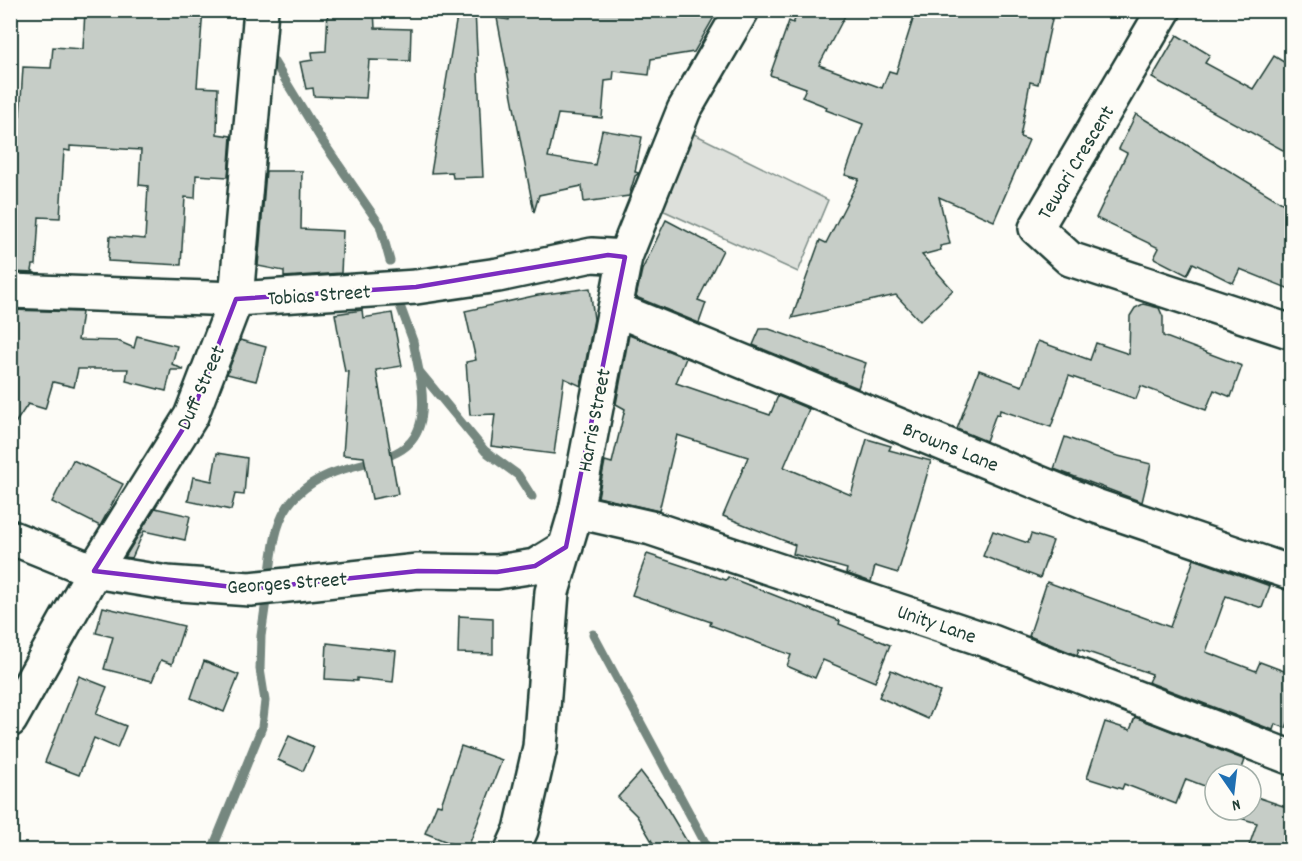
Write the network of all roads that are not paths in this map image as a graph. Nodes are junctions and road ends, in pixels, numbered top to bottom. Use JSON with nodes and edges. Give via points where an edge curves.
{"nodes":[{"id":1,"x":261,"y":10,"type":"edge"},
{"id":2,"x":742,"y":10,"type":"edge"},
{"id":3,"x":1164,"y":10,"type":"edge"},
{"id":4,"x":625,"y":257,"type":"junction"},
{"id":5,"x":10,"y":291,"type":"edge"},
{"id":6,"x":236,"y":299,"type":"junction"},
{"id":7,"x":615,"y":309,"type":"junction"},
{"id":8,"x":1292,"y":332,"type":"edge"},
{"id":9,"x":576,"y":511,"type":"junction"},
{"id":10,"x":10,"y":537,"type":"edge"},
{"id":11,"x":566,"y":547,"type":"junction"},
{"id":12,"x":94,"y":571,"type":"junction"},
{"id":13,"x":1292,"y":573,"type":"edge"},
{"id":14,"x":10,"y":720,"type":"edge"},
{"id":15,"x":1292,"y":758,"type":"edge"},
{"id":16,"x":512,"y":850,"type":"edge"}],
"edges":[{"from":1,"to":6,"type":"street","name":"Duff Street"},
{"from":2,"to":4,"type":"street","name":"Harris Street","via":[[684,110]]},
{"from":3,"to":8,"type":"street","name":"Tewari Crescent","via":[[1036,228],[1070,259]]},
{"from":4,"to":6,"type":"street","name":"Tobias Street","via":[[592,255],[416,287]]},
{"from":4,"to":7,"type":"street","name":"Harris Street"},
{"from":5,"to":6,"type":"street","name":"Tobias Street"},
{"from":6,"to":12,"type":"street","name":"Duff Street","via":[[191,416]]},
{"from":7,"to":9,"type":"street","name":"Harris Street"},
{"from":7,"to":13,"type":"street","name":"Browns Lane","via":[[1093,505]]},
{"from":9,"to":11,"type":"street","name":"Harris Street"},
{"from":9,"to":15,"type":"street","name":"Unity Lane","via":[[651,528],[992,642]]},
{"from":10,"to":12,"type":"street","name":"Georges Street"},
{"from":11,"to":12,"type":"street","name":"Georges Street","via":[[535,566],[497,572],[418,571],[250,589]]},
{"from":11,"to":16,"type":"street","name":"Harris Street","via":[[552,592],[540,747],[530,796]]},
{"from":12,"to":14,"type":"street","name":"Duff Street"}]}
